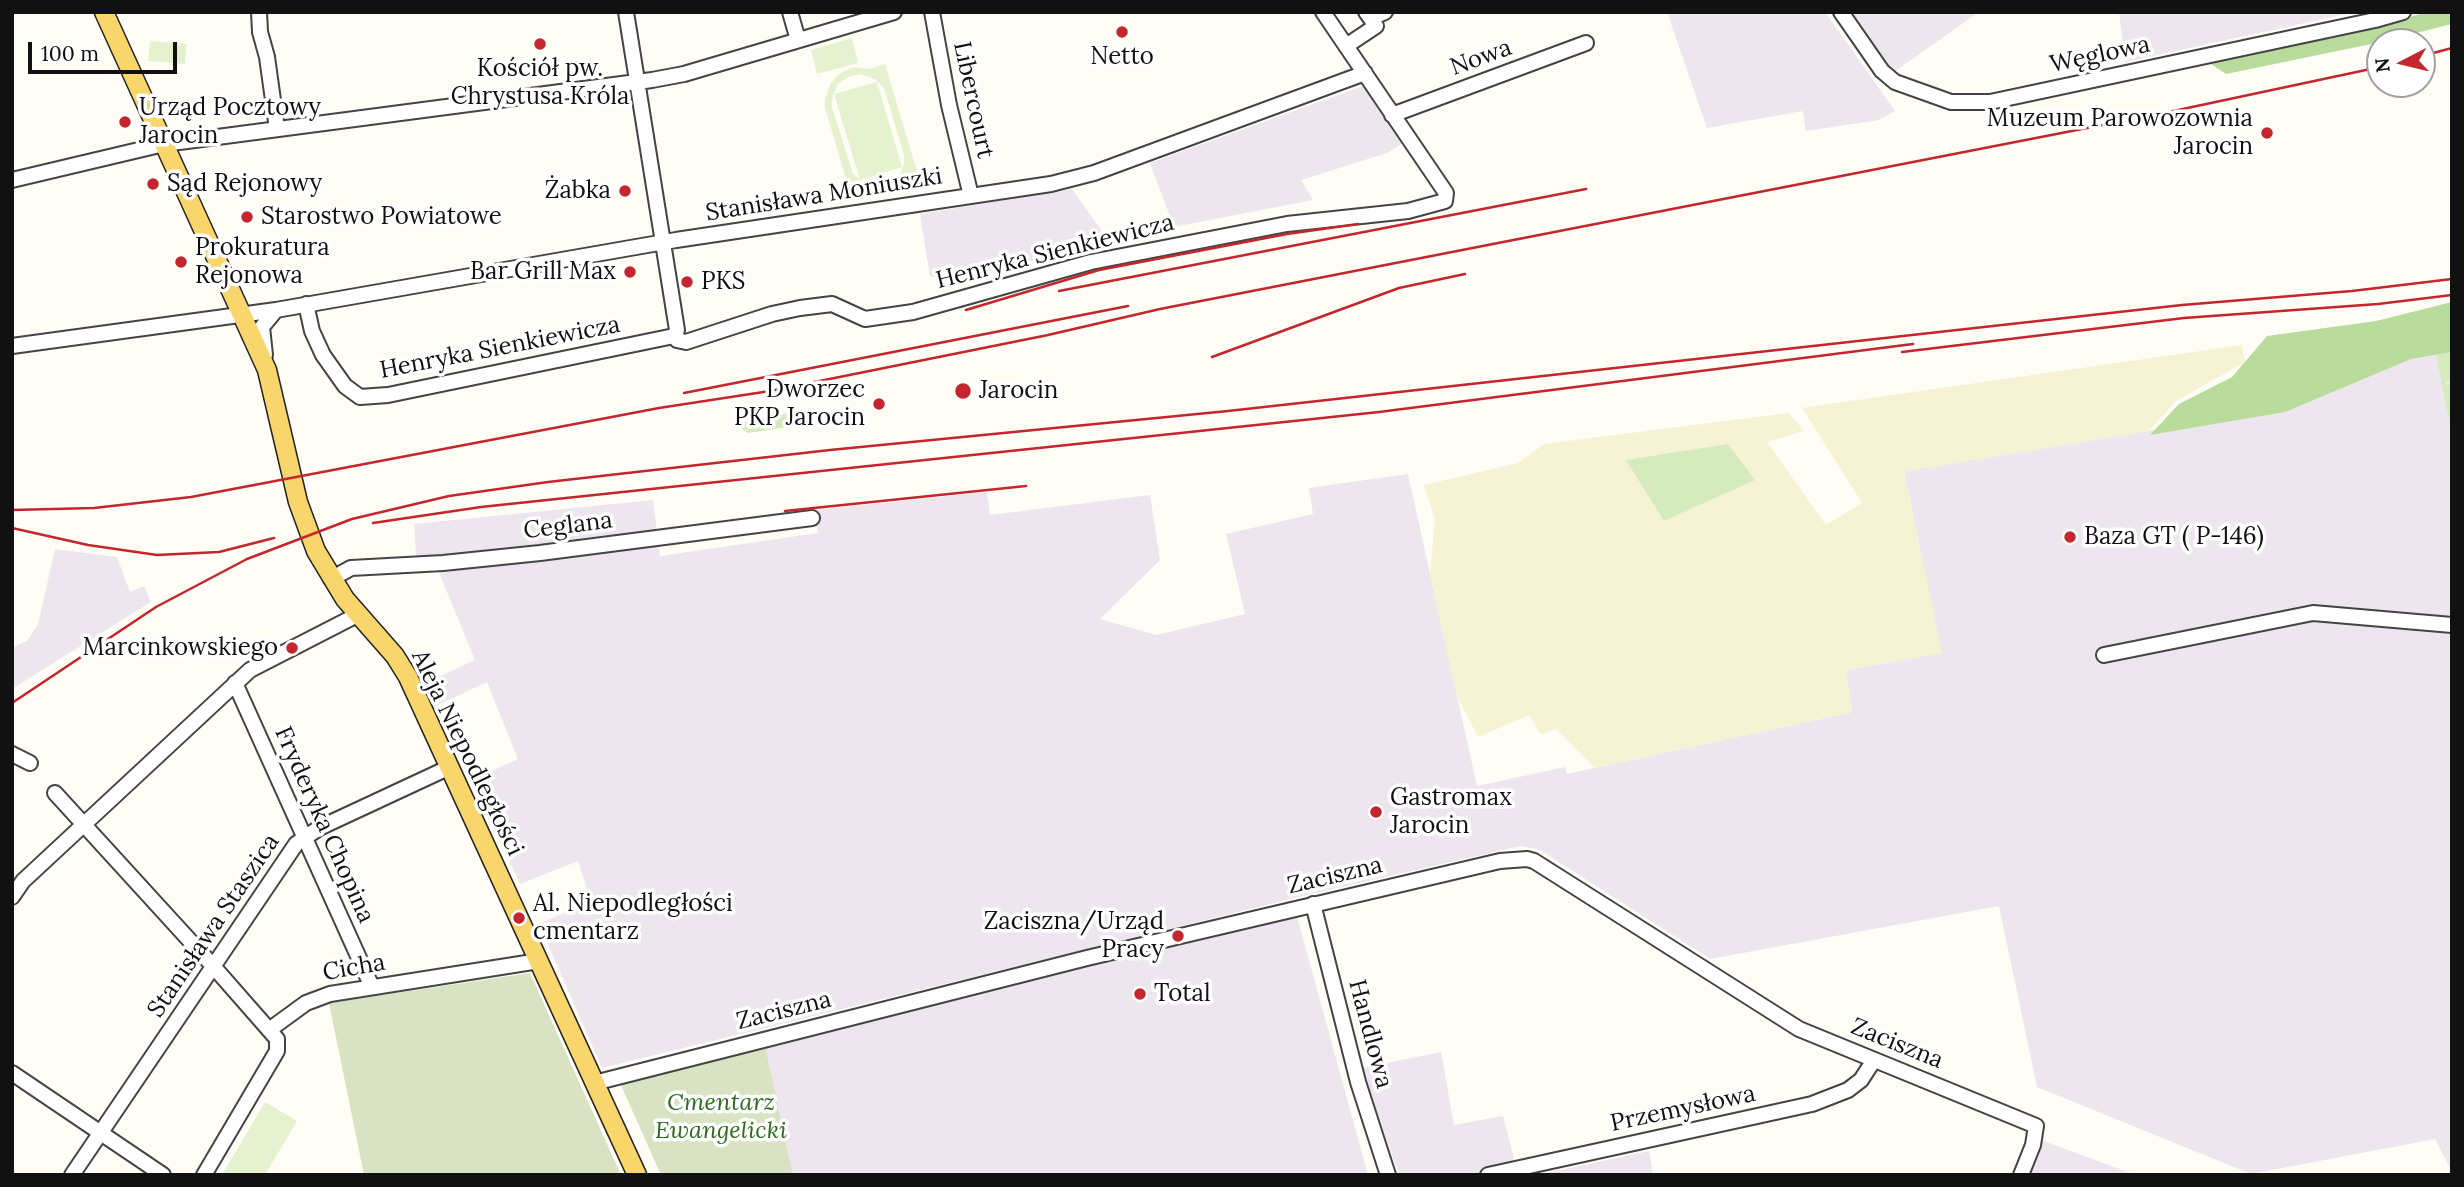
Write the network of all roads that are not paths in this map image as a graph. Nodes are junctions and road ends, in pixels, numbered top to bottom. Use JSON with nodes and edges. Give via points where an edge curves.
{"nodes":[{"id":1,"x":104,"y":12,"type":"edge"},
{"id":2,"x":259,"y":12,"type":"edge"},
{"id":3,"x":626,"y":12,"type":"edge"},
{"id":4,"x":790,"y":12,"type":"edge"},
{"id":5,"x":834,"y":12,"type":"edge"},
{"id":6,"x":894,"y":12,"type":"edge"},
{"id":7,"x":932,"y":12,"type":"edge"},
{"id":8,"x":1323,"y":12,"type":"edge"},
{"id":9,"x":1385,"y":12,"type":"edge"},
{"id":10,"x":1841,"y":12,"type":"edge"},
{"id":11,"x":2403,"y":12,"type":"edge"},
{"id":12,"x":1369,"y":15,"type":"edge"},
{"id":13,"x":839,"y":28,"type":"junction"},
{"id":14,"x":798,"y":40,"type":"junction"},
{"id":15,"x":1586,"y":43,"type":"dead end"},
{"id":16,"x":1346,"y":46,"type":"junction"},
{"id":17,"x":1365,"y":74,"type":"junction"},
{"id":18,"x":638,"y":82,"type":"junction"},
{"id":19,"x":1392,"y":115,"type":"junction"},
{"id":20,"x":277,"y":129,"type":"junction"},
{"id":21,"x":164,"y":144,"type":"junction"},
{"id":22,"x":12,"y":180,"type":"edge"},
{"id":23,"x":971,"y":196,"type":"junction"},
{"id":24,"x":663,"y":242,"type":"junction"},
{"id":25,"x":306,"y":304,"type":"junction"},
{"id":26,"x":276,"y":310,"type":"junction"},
{"id":27,"x":243,"y":314,"type":"junction"},
{"id":28,"x":674,"y":337,"type":"junction"},
{"id":29,"x":12,"y":346,"type":"edge"},
{"id":30,"x":267,"y":370,"type":"junction"},
{"id":31,"x":812,"y":518,"type":"dead end"},
{"id":32,"x":331,"y":579,"type":"junction"},
{"id":33,"x":359,"y":614,"type":"junction"},
{"id":34,"x":2452,"y":625,"type":"edge"},
{"id":35,"x":2104,"y":655,"type":"dead end"},
{"id":36,"x":235,"y":682,"type":"junction"},
{"id":37,"x":12,"y":754,"type":"edge"},
{"id":38,"x":30,"y":763,"type":"dead end"},
{"id":39,"x":450,"y":768,"type":"junction"},
{"id":40,"x":55,"y":793,"type":"dead end"},
{"id":41,"x":83,"y":825,"type":"junction"},
{"id":42,"x":304,"y":836,"type":"junction"},
{"id":43,"x":12,"y":897,"type":"edge"},
{"id":44,"x":1313,"y":904,"type":"junction"},
{"id":45,"x":539,"y":961,"type":"junction"},
{"id":46,"x":213,"y":966,"type":"junction"},
{"id":47,"x":372,"y":987,"type":"junction"},
{"id":48,"x":270,"y":1030,"type":"junction"},
{"id":49,"x":1874,"y":1060,"type":"junction"},
{"id":50,"x":12,"y":1073,"type":"edge"},
{"id":51,"x":594,"y":1083,"type":"junction"},
{"id":52,"x":100,"y":1133,"type":"junction"},
{"id":53,"x":72,"y":1175,"type":"edge"},
{"id":54,"x":163,"y":1175,"type":"edge"},
{"id":55,"x":204,"y":1175,"type":"edge"},
{"id":56,"x":636,"y":1175,"type":"edge"},
{"id":57,"x":1388,"y":1175,"type":"edge"},
{"id":58,"x":1488,"y":1175,"type":"edge"},
{"id":59,"x":2021,"y":1175,"type":"edge"}],
"edges":[{"from":1,"to":21,"type":"main road","name":"Aleja Niepodległości"},
{"from":2,"to":20,"type":"street"},
{"from":3,"to":18,"type":"street"},
{"from":4,"to":14,"type":"street"},
{"from":5,"to":13,"type":"street"},
{"from":6,"to":13,"type":"street"},
{"from":7,"to":23,"type":"street","name":"Libercourt","via":[[948,105]]},
{"from":8,"to":16,"type":"street"},
{"from":9,"to":12,"type":"street"},
{"from":10,"to":11,"type":"street","name":"Węglowa","via":[[1882,71],[1895,82],[1951,102],[1990,102]]},
{"from":12,"to":16,"type":"street","via":[[1376,26]]},
{"from":13,"to":14,"type":"street"},
{"from":14,"to":18,"type":"street","via":[[684,74]]},
{"from":15,"to":19,"type":"street","name":"Nowa"},
{"from":16,"to":17,"type":"street"},
{"from":17,"to":19,"type":"street"},
{"from":17,"to":23,"type":"street","name":"Stanisława Moniuszki","via":[[1094,173]]},
{"from":18,"to":20,"type":"street"},
{"from":18,"to":24,"type":"street"},
{"from":19,"to":28,"type":"street","name":"Henryka Sienkiewicza","via":[[1446,193],[1446,201],[1408,211],[1287,224],[1091,262],[913,312],[865,318],[832,304],[772,314],[685,342]]},
{"from":20,"to":21,"type":"street"},
{"from":21,"to":22,"type":"street"},
{"from":21,"to":27,"type":"main road","name":"Aleja Niepodległości"},
{"from":23,"to":24,"type":"street","name":"Stanisława Moniuszki"},
{"from":24,"to":25,"type":"street","name":"Stanisława Moniuszki"},
{"from":24,"to":28,"type":"street","via":[[677,330]]},
{"from":25,"to":26,"type":"street","name":"Stanisława Moniuszki"},
{"from":25,"to":28,"type":"street","name":"Henryka Sienkiewicza","via":[[323,355],[345,386],[360,397]]},
{"from":26,"to":27,"type":"street","name":"Stanisława Moniuszki"},
{"from":26,"to":30,"type":"street","via":[[261,332]]},
{"from":27,"to":29,"type":"street","name":"Stanisława Moniuszki"},
{"from":27,"to":30,"type":"main road","name":"Aleja Niepodległości"},
{"from":30,"to":32,"type":"main road","name":"Aleja Niepodległości","via":[[298,502]]},
{"from":31,"to":32,"type":"street","name":"Ceglana","via":[[540,553],[351,568]]},
{"from":32,"to":33,"type":"main road","name":"Aleja Niepodległości"},
{"from":33,"to":36,"type":"street"},
{"from":33,"to":39,"type":"main road","name":"Aleja Niepodległości","via":[[402,667]]},
{"from":34,"to":35,"type":"street","via":[[2313,612]]},
{"from":36,"to":41,"type":"street"},
{"from":36,"to":42,"type":"street","name":"Fryderyka Chopina"},
{"from":37,"to":38,"type":"street"},
{"from":39,"to":42,"type":"street","name":"Stanisława Staszica"},
{"from":39,"to":45,"type":"main road","name":"Aleja Niepodległości"},
{"from":40,"to":41,"type":"street"},
{"from":41,"to":43,"type":"street"},
{"from":41,"to":46,"type":"street"},
{"from":42,"to":46,"type":"street","name":"Stanisława Staszica"},
{"from":42,"to":47,"type":"street","name":"Fryderyka Chopina"},
{"from":44,"to":49,"type":"street","name":"Zaciszna","via":[[1500,861],[1534,861],[1799,1029]]},
{"from":44,"to":51,"type":"street","name":"Zaciszna"},
{"from":44,"to":57,"type":"street","name":"Handlowa","via":[[1358,1082]]},
{"from":45,"to":47,"type":"street","name":"Cicha"},
{"from":45,"to":51,"type":"main road","name":"Aleja Niepodległości"},
{"from":46,"to":48,"type":"street"},
{"from":46,"to":52,"type":"street","name":"Stanisława Staszica"},
{"from":47,"to":48,"type":"street","name":"Cicha","via":[[318,997]]},
{"from":48,"to":55,"type":"street","via":[[279,1044],[277,1051]]},
{"from":49,"to":58,"type":"street","name":"Przemysłowa","via":[[1848,1090],[1812,1104]]},
{"from":49,"to":59,"type":"street","name":"Zaciszna","via":[[2036,1126]]},
{"from":50,"to":52,"type":"street"},
{"from":51,"to":56,"type":"main road","name":"Aleja Niepodległości"},
{"from":52,"to":53,"type":"street","name":"Stanisława Staszica"},
{"from":52,"to":54,"type":"street"}]}
